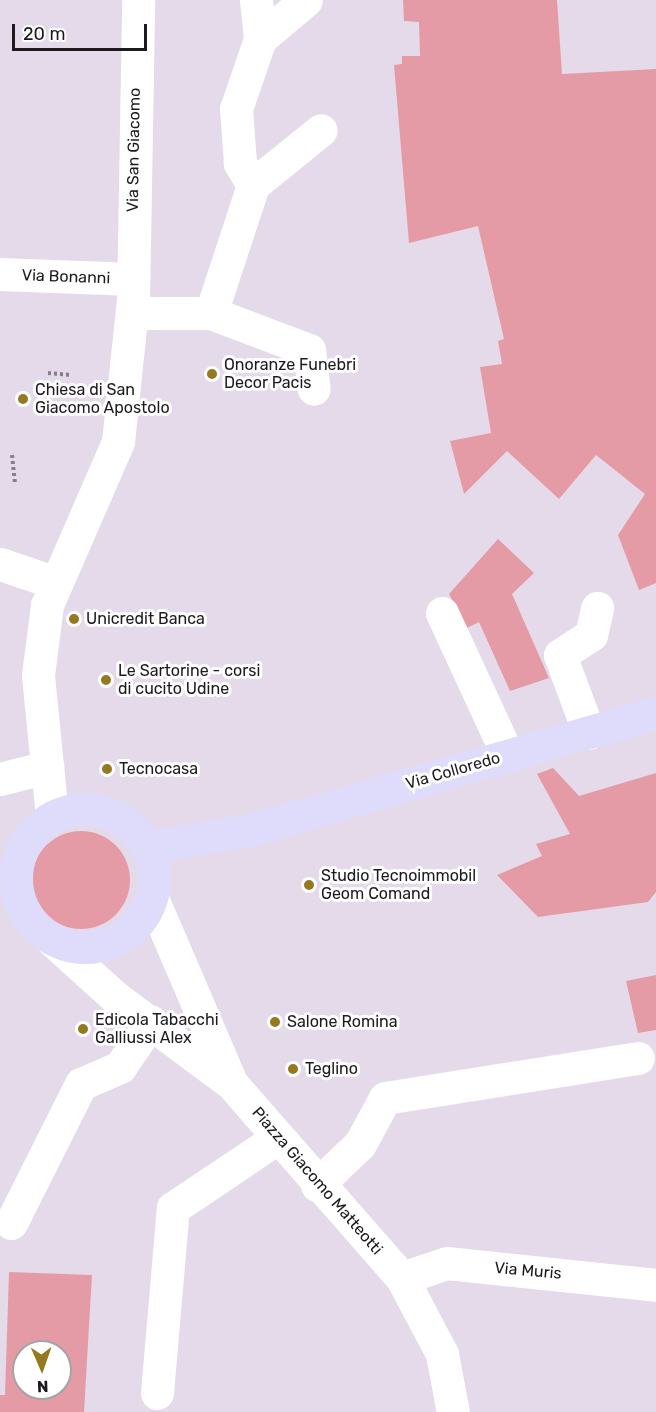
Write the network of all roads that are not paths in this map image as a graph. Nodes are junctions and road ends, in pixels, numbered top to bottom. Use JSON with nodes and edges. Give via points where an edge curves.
{"nodes":[{"id":1,"x":138,"y":0,"type":"edge"},
{"id":2,"x":256,"y":0,"type":"edge"},
{"id":3,"x":306,"y":0,"type":"edge"},
{"id":4,"x":261,"y":39,"type":"junction"},
{"id":5,"x":321,"y":130,"type":"dead end"},
{"id":6,"x":253,"y":185,"type":"junction"},
{"id":7,"x":0,"y":274,"type":"edge"},
{"id":8,"x":132,"y":298,"type":"junction"},
{"id":9,"x":211,"y":313,"type":"junction"},
{"id":10,"x":314,"y":389,"type":"dead end"},
{"id":11,"x":0,"y":564,"type":"edge"},
{"id":12,"x":56,"y":583,"type":"junction"},
{"id":13,"x":597,"y":608,"type":"dead end"},
{"id":14,"x":442,"y":614,"type":"dead end"},
{"id":15,"x":656,"y":713,"type":"edge"},
{"id":16,"x":589,"y":733,"type":"junction"},
{"id":17,"x":508,"y":756,"type":"junction"},
{"id":18,"x":47,"y":767,"type":"junction"},
{"id":19,"x":0,"y":779,"type":"edge"},
{"id":20,"x":52,"y":816,"type":"junction"},
{"id":21,"x":147,"y":848,"type":"junction"},
{"id":22,"x":7,"y":877,"type":"edge"},
{"id":23,"x":152,"y":898,"type":"junction"},
{"id":24,"x":52,"y":940,"type":"junction"},
{"id":25,"x":151,"y":1022,"type":"junction"},
{"id":26,"x":638,"y":1059,"type":"dead end"},
{"id":27,"x":232,"y":1084,"type":"junction"},
{"id":28,"x":277,"y":1138,"type":"junction"},
{"id":29,"x":317,"y":1185,"type":"junction"},
{"id":30,"x":11,"y":1223,"type":"dead end"},
{"id":31,"x":402,"y":1278,"type":"junction"},
{"id":32,"x":656,"y":1285,"type":"edge"},
{"id":33,"x":157,"y":1393,"type":"dead end"},
{"id":34,"x":453,"y":1412,"type":"edge"}],
"edges":[{"from":1,"to":8,"type":"street","name":"Via San Giacomo"},
{"from":2,"to":4,"type":"street"},
{"from":3,"to":4,"type":"street"},
{"from":4,"to":6,"type":"street","via":[[236,109],[240,163]]},
{"from":5,"to":6,"type":"street"},
{"from":6,"to":9,"type":"street"},
{"from":7,"to":8,"type":"street","name":"Via Bonanni"},
{"from":8,"to":9,"type":"street","name":"Via Bonanni"},
{"from":8,"to":12,"type":"street","via":[[118,442]]},
{"from":9,"to":10,"type":"street","via":[[309,350]]},
{"from":11,"to":12,"type":"street"},
{"from":12,"to":18,"type":"street","via":[[47,605],[38,675]]},
{"from":13,"to":16,"type":"street","via":[[591,635],[560,655]]},
{"from":14,"to":17,"type":"street"},
{"from":15,"to":16,"type":"main road","name":"Via Colloredo"},
{"from":16,"to":17,"type":"main road","name":"Via Colloredo"},
{"from":17,"to":21,"type":"main road","name":"Via Colloredo","via":[[250,830]]},
{"from":18,"to":19,"type":"street"},
{"from":18,"to":20,"type":"street"},
{"from":20,"to":21,"type":"main road","name":"Piazza Giacomo Matteotti","via":[[90,809],[113,815],[133,828]]},
{"from":20,"to":22,"type":"main road","name":"Piazza Giacomo Matteotti","via":[[25,841]]},
{"from":21,"to":23,"type":"main road","name":"Piazza Giacomo Matteotti","via":[[155,881]]},
{"from":22,"to":24,"type":"main road","name":"Piazza Giacomo Matteotti","via":[[24,913]]},
{"from":23,"to":24,"type":"main road","via":[[143,917],[113,943],[72,947]]},
{"from":23,"to":27,"type":"street","name":"Piazza Giacomo Matteotti"},
{"from":24,"to":25,"type":"street","name":"Piazza Giacomo Matteotti","via":[[115,997]]},
{"from":25,"to":27,"type":"street","name":"Piazza Giacomo Matteotti"},
{"from":25,"to":30,"type":"street","via":[[120,1067],[81,1084]]},
{"from":26,"to":29,"type":"street","via":[[385,1098],[360,1144]]},
{"from":27,"to":28,"type":"street","name":"Piazza Giacomo Matteotti"},
{"from":28,"to":29,"type":"street","name":"Piazza Giacomo Matteotti"},
{"from":28,"to":33,"type":"street","via":[[173,1208]]},
{"from":29,"to":31,"type":"street","name":"Piazza Giacomo Matteotti"},
{"from":31,"to":32,"type":"street","name":"Via Muris","via":[[447,1263]]},
{"from":31,"to":34,"type":"street","name":"Piazza Giacomo Matteotti","via":[[442,1354]]}]}
